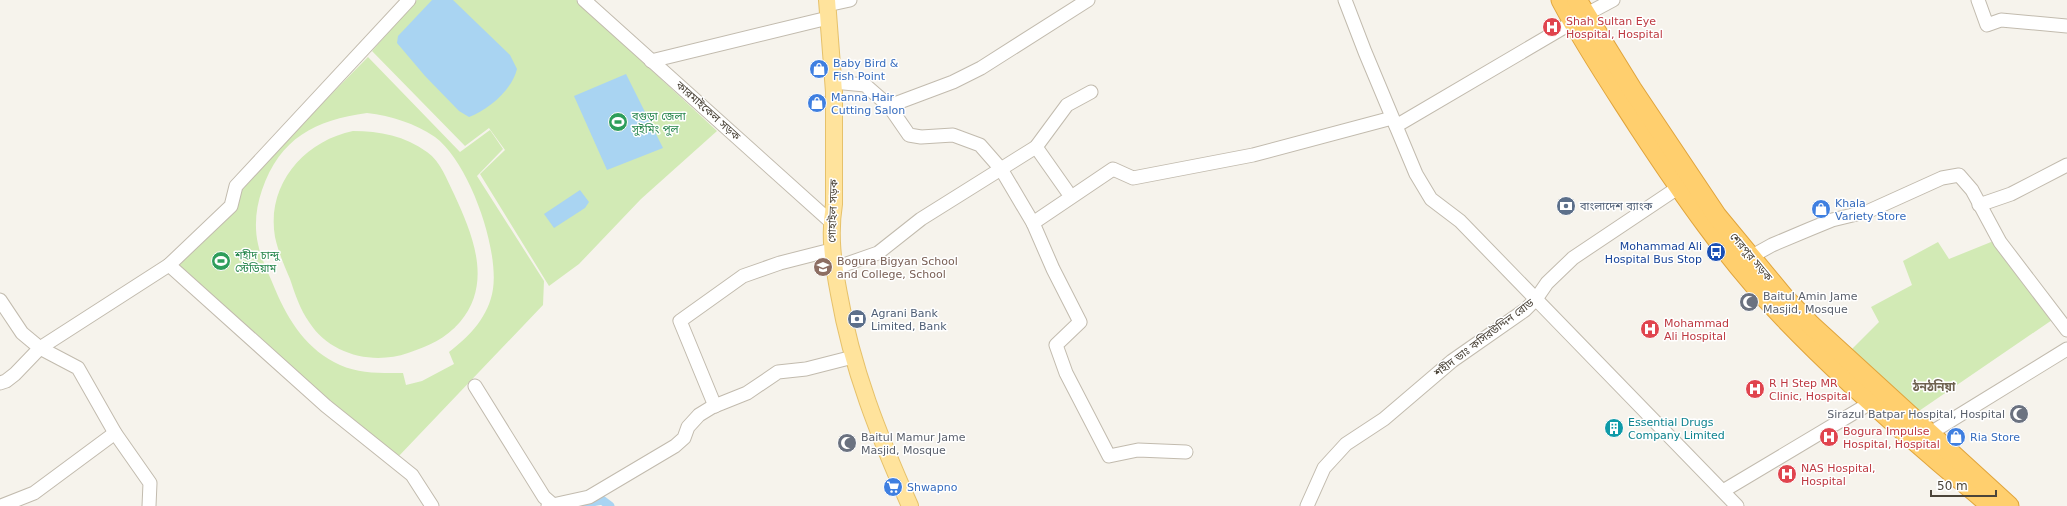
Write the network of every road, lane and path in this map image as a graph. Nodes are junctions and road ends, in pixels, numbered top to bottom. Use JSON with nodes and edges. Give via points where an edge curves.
{"nodes":[{"id":1,"x":409,"y":0,"type":"edge"},
{"id":2,"x":584,"y":0,"type":"edge"},
{"id":3,"x":850,"y":0,"type":"edge"},
{"id":4,"x":1088,"y":0,"type":"edge"},
{"id":5,"x":1345,"y":0,"type":"edge"},
{"id":6,"x":1561,"y":0,"type":"edge"},
{"id":7,"x":1613,"y":0,"type":"edge"},
{"id":8,"x":1978,"y":0,"type":"edge"},
{"id":9,"x":828,"y":8,"type":"edge"},
{"id":10,"x":1578,"y":12,"type":"edge"},
{"id":11,"x":2067,"y":26,"type":"edge"},
{"id":12,"x":651,"y":61,"type":"junction"},
{"id":13,"x":833,"y":82,"type":"junction"},
{"id":14,"x":1091,"y":92,"type":"dead end"},
{"id":15,"x":889,"y":106,"type":"junction"},
{"id":16,"x":1394,"y":122,"type":"junction"},
{"id":17,"x":1036,"y":147,"type":"junction"},
{"id":18,"x":2067,"y":165,"type":"edge"},
{"id":19,"x":1001,"y":170,"type":"junction"},
{"id":20,"x":1679,"y":187,"type":"junction"},
{"id":21,"x":1067,"y":191,"type":"dead end"},
{"id":22,"x":1979,"y":204,"type":"junction"},
{"id":23,"x":831,"y":222,"type":"junction"},
{"id":24,"x":1033,"y":223,"type":"junction"},
{"id":25,"x":831,"y":250,"type":"junction"},
{"id":26,"x":1744,"y":260,"type":"junction"},
{"id":27,"x":169,"y":265,"type":"junction"},
{"id":28,"x":835,"y":268,"type":"junction"},
{"id":29,"x":1536,"y":299,"type":"junction"},
{"id":30,"x":0,"y":300,"type":"edge"},
{"id":31,"x":2067,"y":330,"type":"edge"},
{"id":32,"x":40,"y":348,"type":"junction"},
{"id":33,"x":2067,"y":349,"type":"edge"},
{"id":34,"x":853,"y":357,"type":"junction"},
{"id":35,"x":0,"y":383,"type":"edge"},
{"id":36,"x":475,"y":386,"type":"dead end"},
{"id":37,"x":1872,"y":402,"type":"junction"},
{"id":38,"x":715,"y":406,"type":"junction"},
{"id":39,"x":115,"y":433,"type":"junction"},
{"id":40,"x":1923,"y":438,"type":"junction"},
{"id":41,"x":1186,"y":452,"type":"dead end"},
{"id":42,"x":1723,"y":491,"type":"junction"},
{"id":43,"x":550,"y":505,"type":"edge"},
{"id":44,"x":1,"y":506,"type":"edge"},
{"id":45,"x":148,"y":506,"type":"edge"},
{"id":46,"x":432,"y":506,"type":"edge"},
{"id":47,"x":910,"y":506,"type":"edge"},
{"id":48,"x":1307,"y":506,"type":"edge"},
{"id":49,"x":1737,"y":506,"type":"edge"},
{"id":50,"x":1991,"y":506,"type":"edge"},
{"id":51,"x":2009,"y":506,"type":"edge"}],
"edges":[{"from":1,"to":27,"type":"street","via":[[236,186],[231,206]]},
{"from":2,"to":12,"type":"street","name":"কারমাইকেল সড়ক"},
{"from":3,"to":9,"type":"street"},
{"from":4,"to":15,"type":"street","via":[[981,68],[953,82]]},
{"from":5,"to":16,"type":"street"},
{"from":6,"to":10,"type":"highway","name":"শেরপুর সড়ক"},
{"from":7,"to":10,"type":"street"},
{"from":8,"to":11,"type":"street","via":[[1987,25],[2001,20]]},
{"from":9,"to":12,"type":"street"},
{"from":9,"to":13,"type":"main road","name":"গোহাইল সড়ক"},
{"from":10,"to":16,"type":"street"},
{"from":10,"to":20,"type":"highway","name":"শেরপুর সড়ক"},
{"from":10,"to":26,"type":"highway","name":"শেরপুর সড়ক","via":[[1728,231]]},
{"from":12,"to":23,"type":"street","name":"কারমাইকেল সড়ক"},
{"from":13,"to":15,"type":"street","via":[[865,84]]},
{"from":13,"to":23,"type":"main road","name":"গোহাইল সড়ক","via":[[834,204]]},
{"from":14,"to":17,"type":"street","via":[[1067,105]]},
{"from":15,"to":19,"type":"street","via":[[909,135],[953,135],[980,145]]},
{"from":16,"to":24,"type":"street","via":[[1252,155],[1133,178],[1113,169]]},
{"from":16,"to":29,"type":"street","via":[[1416,174],[1431,199],[1460,221]]},
{"from":17,"to":19,"type":"street"},
{"from":17,"to":21,"type":"street"},
{"from":18,"to":22,"type":"street","via":[[2011,194]]},
{"from":19,"to":24,"type":"street"},
{"from":19,"to":28,"type":"street","via":[[921,219],[878,253]]},
{"from":20,"to":26,"type":"highway","name":"শেরপুর সড়ক"},
{"from":20,"to":29,"type":"street","name":"শহীদ ডাঃ কসিরউদ্দিন রোড","via":[[1573,258],[1547,283]]},
{"from":22,"to":26,"type":"street","via":[[1965,180],[1959,175],[1954,175],[1869,210],[1832,220]]},
{"from":22,"to":31,"type":"street","via":[[2000,242]]},
{"from":23,"to":25,"type":"main road","name":"গোহাইল সড়ক"},
{"from":24,"to":41,"type":"street","via":[[1080,322],[1056,345],[1066,373],[1109,456],[1138,450]]},
{"from":25,"to":28,"type":"main road","name":"গোহাইল সড়ক"},
{"from":25,"to":38,"type":"street","via":[[743,276],[680,321]]},
{"from":26,"to":37,"type":"highway","name":"শেরপুর সড়ক","via":[[1783,317]]},
{"from":26,"to":40,"type":"highway","name":"শেরপুর সড়ক"},
{"from":27,"to":32,"type":"street"},
{"from":27,"to":46,"type":"street","via":[[326,406],[412,475]]},
{"from":28,"to":34,"type":"main road","name":"গোহাইল সড়ক","via":[[844,323]]},
{"from":29,"to":42,"type":"street"},
{"from":29,"to":48,"type":"street","name":"শহীদ ডাঃ কসিরউদ্দিন রোড","via":[[1525,310],[1452,361],[1384,419],[1346,444],[1324,468]]},
{"from":30,"to":32,"type":"street","via":[[22,333]]},
{"from":32,"to":35,"type":"street","via":[[15,374]]},
{"from":32,"to":39,"type":"street","via":[[78,368]]},
{"from":33,"to":40,"type":"street"},
{"from":34,"to":38,"type":"street","via":[[806,369],[778,372],[747,393]]},
{"from":34,"to":47,"type":"main road","name":"গোহাইল সড়ক","via":[[860,385]]},
{"from":36,"to":43,"type":"street"},
{"from":37,"to":40,"type":"highway","name":"শেরপুর সড়ক"},
{"from":37,"to":42,"type":"street"},
{"from":38,"to":43,"type":"street","via":[[699,415],[688,427],[684,438],[662,454],[589,497]]},
{"from":39,"to":44,"type":"street","via":[[34,493]]},
{"from":39,"to":45,"type":"street","via":[[150,483]]},
{"from":40,"to":50,"type":"highway","name":"শেরপুর সড়ক"},
{"from":40,"to":51,"type":"highway","name":"শেরপুর সড়ক"},
{"from":42,"to":49,"type":"street"}]}
